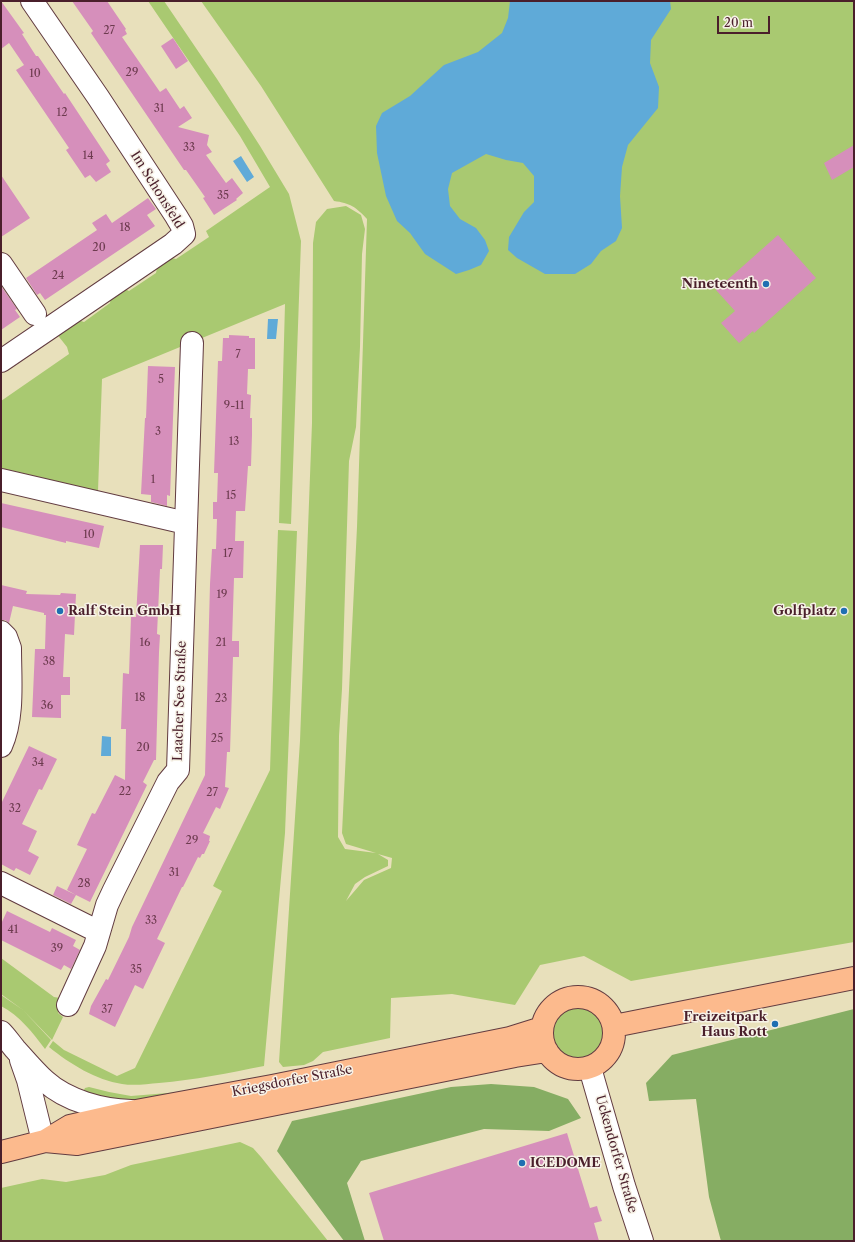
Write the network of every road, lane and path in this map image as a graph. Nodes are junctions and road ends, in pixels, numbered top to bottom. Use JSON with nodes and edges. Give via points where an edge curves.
{"nodes":[{"id":1,"x":32,"y":1,"type":"edge"},
{"id":2,"x":1,"y":264,"type":"edge"},
{"id":3,"x":35,"y":314,"type":"dead end"},
{"id":4,"x":192,"y":343,"type":"dead end"},
{"id":5,"x":1,"y":361,"type":"edge"},
{"id":6,"x":1,"y":480,"type":"edge"},
{"id":7,"x":186,"y":523,"type":"junction"},
{"id":8,"x":1,"y":632,"type":"edge"},
{"id":9,"x":1,"y":746,"type":"edge"},
{"id":10,"x":1,"y":883,"type":"edge"},
{"id":11,"x":99,"y":932,"type":"junction"},
{"id":12,"x":854,"y":978,"type":"edge"},
{"id":13,"x":68,"y":1005,"type":"dead end"},
{"id":14,"x":614,"y":1026,"type":"junction"},
{"id":15,"x":542,"y":1028,"type":"junction"},
{"id":16,"x":8,"y":1040,"type":"edge"},
{"id":17,"x":547,"y":1052,"type":"junction"},
{"id":18,"x":590,"y":1068,"type":"junction"},
{"id":19,"x":136,"y":1111,"type":"junction"},
{"id":20,"x":44,"y":1141,"type":"junction"},
{"id":21,"x":1,"y":1152,"type":"edge"},
{"id":22,"x":642,"y":1241,"type":"edge"}],
"edges":[{"from":1,"to":5,"type":"street","name":"Im Schonsfeld","via":[[176,216],[184,234]]},
{"from":2,"to":3,"type":"street"},
{"from":4,"to":7,"type":"street","name":"Laacher See Straße"},
{"from":6,"to":7,"type":"street"},
{"from":7,"to":11,"type":"street","name":"Laacher See Straße","via":[[178,770],[168,782],[120,876]]},
{"from":8,"to":9,"type":"street","via":[[10,648],[9,722]]},
{"from":10,"to":11,"type":"street"},
{"from":11,"to":13,"type":"street","name":"Laacher See Straße"},
{"from":12,"to":14,"type":"main road"},
{"from":14,"to":15,"type":"main road","via":[[609,1013],[599,1003],[586,997],[571,997],[552,1008]]},
{"from":14,"to":18,"type":"main road","via":[[610,1052],[602,1061]]},
{"from":15,"to":17,"type":"main road"},
{"from":15,"to":19,"type":"main road","name":"Kriegsdorfer Straße","via":[[510,1038]]},
{"from":16,"to":19,"type":"street","via":[[45,1081],[75,1098],[107,1109]]},
{"from":16,"to":20,"type":"street","via":[[22,1062]]},
{"from":17,"to":18,"type":"main road","via":[[555,1061],[566,1067],[578,1070]]},
{"from":17,"to":20,"type":"main road","name":"Kriegsdorfer Straße","via":[[515,1056],[77,1144]]},
{"from":18,"to":22,"type":"street","name":"Uckendorfer Straße"},
{"from":19,"to":20,"type":"main road","name":"Kriegsdorfer Straße","via":[[70,1126]]},
{"from":20,"to":21,"type":"main road","name":"Kriegsdorfer Straße"}]}
